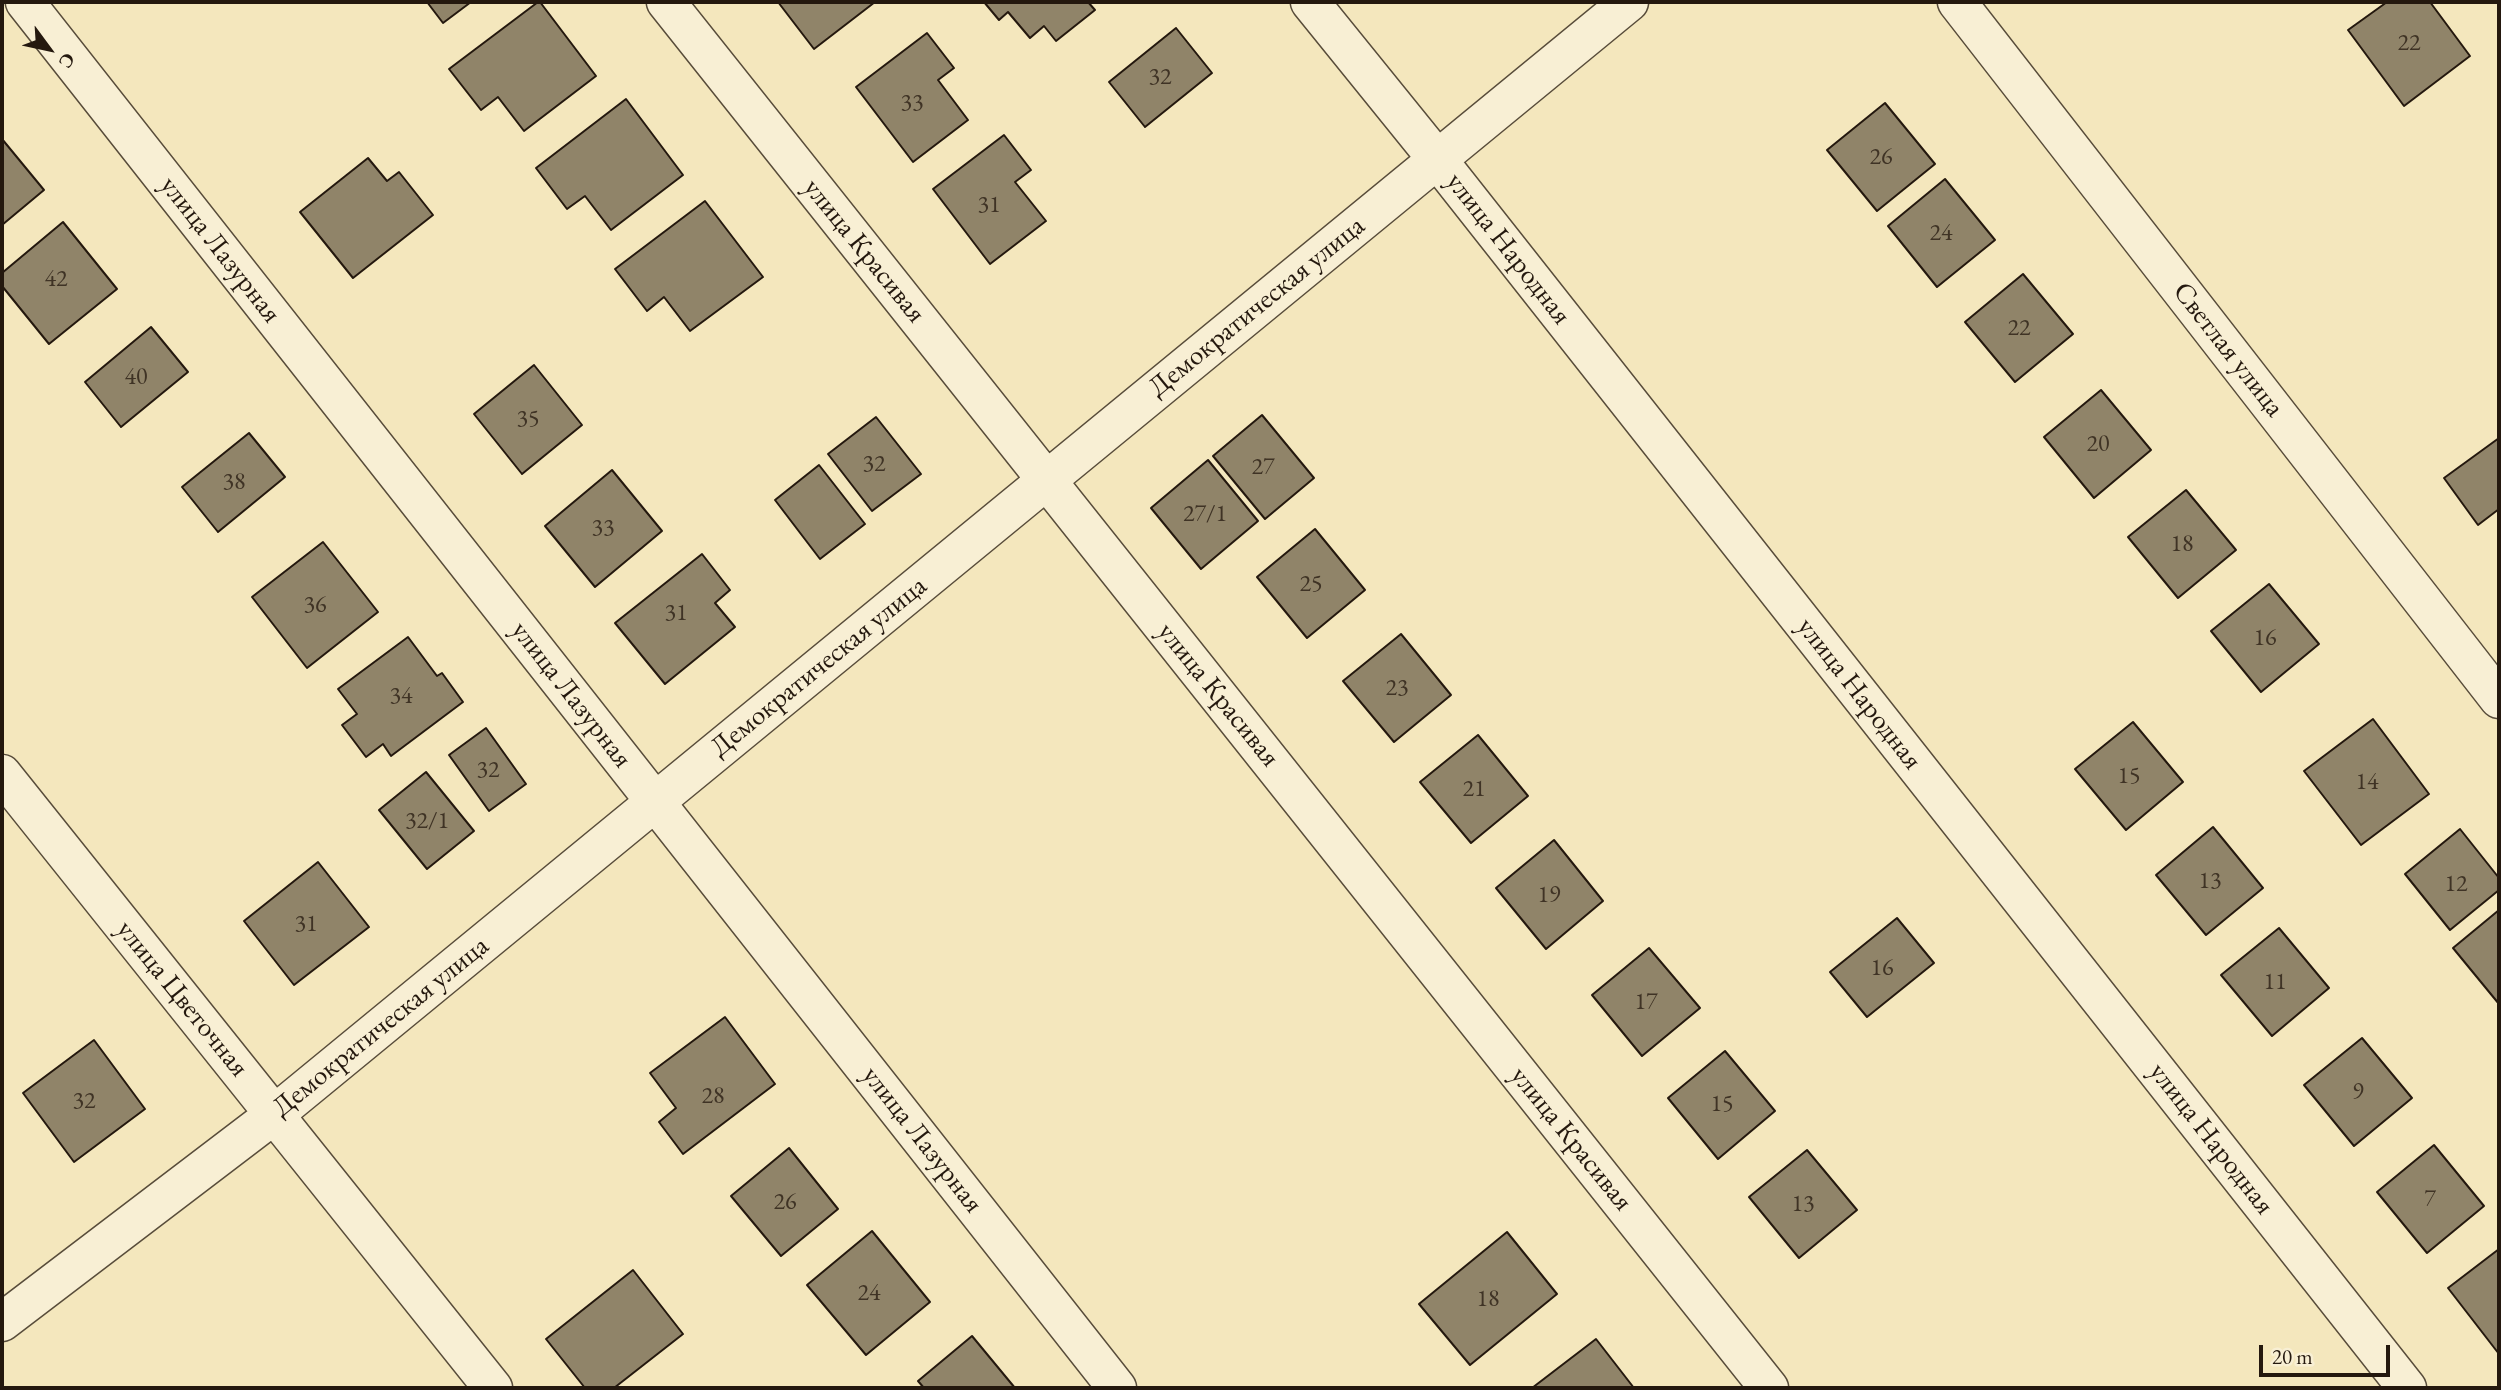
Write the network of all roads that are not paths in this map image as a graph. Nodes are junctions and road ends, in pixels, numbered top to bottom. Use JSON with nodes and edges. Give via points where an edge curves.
{"nodes":[{"id":1,"x":25,"y":2,"type":"edge"},
{"id":2,"x":666,"y":2,"type":"edge"},
{"id":3,"x":1310,"y":2,"type":"edge"},
{"id":4,"x":1629,"y":2,"type":"edge"},
{"id":5,"x":1957,"y":2,"type":"edge"},
{"id":6,"x":1437,"y":159,"type":"junction"},
{"id":7,"x":1047,"y":480,"type":"junction"},
{"id":8,"x":2499,"y":699,"type":"edge"},
{"id":9,"x":2,"y":774,"type":"edge"},
{"id":10,"x":655,"y":802,"type":"junction"},
{"id":11,"x":275,"y":1114,"type":"junction"},
{"id":12,"x":2,"y":1322,"type":"edge"},
{"id":13,"x":493,"y":1388,"type":"edge"},
{"id":14,"x":1117,"y":1388,"type":"edge"},
{"id":15,"x":1769,"y":1388,"type":"edge"},
{"id":16,"x":2407,"y":1388,"type":"edge"}],
"edges":[{"from":1,"to":10,"type":"street","name":"улица Лазурная"},
{"from":2,"to":7,"type":"street","name":"улица Красивая"},
{"from":3,"to":6,"type":"street","name":"улица Народная"},
{"from":4,"to":6,"type":"street","name":"Демократическая улица"},
{"from":5,"to":8,"type":"street","name":"Светлая улица"},
{"from":6,"to":7,"type":"street","name":"Демократическая улица"},
{"from":6,"to":16,"type":"street","name":"улица Народная"},
{"from":7,"to":10,"type":"street","name":"Демократическая улица"},
{"from":7,"to":15,"type":"street","name":"улица Красивая"},
{"from":9,"to":11,"type":"street","name":"улица Цветочная"},
{"from":10,"to":11,"type":"street","name":"Демократическая улица"},
{"from":10,"to":14,"type":"street","name":"улица Лазурная"},
{"from":11,"to":12,"type":"street","name":"Демократическая улица"},
{"from":11,"to":13,"type":"street","name":"улица Цветочная"}]}
